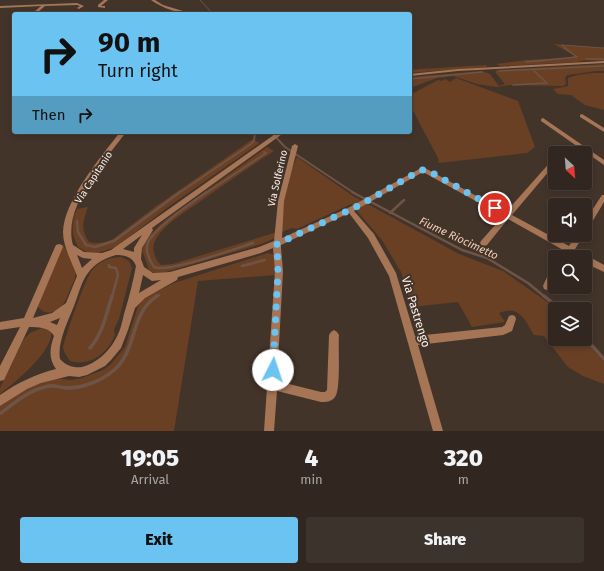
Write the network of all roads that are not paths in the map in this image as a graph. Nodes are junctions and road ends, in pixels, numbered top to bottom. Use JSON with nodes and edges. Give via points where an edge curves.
{"nodes":[{"id":1,"x":106,"y":0,"type":"edge"},
{"id":2,"x":153,"y":0,"type":"edge"},
{"id":3,"x":46,"y":4,"type":"junction"},
{"id":4,"x":0,"y":7,"type":"edge"},
{"id":5,"x":79,"y":8,"type":"dead end"},
{"id":6,"x":96,"y":10,"type":"dead end"},
{"id":7,"x":36,"y":12,"type":"edge"},
{"id":8,"x":184,"y":12,"type":"edge"},
{"id":9,"x":604,"y":62,"type":"edge"},
{"id":10,"x":412,"y":75,"type":"edge"},
{"id":11,"x":582,"y":116,"type":"dead end"},
{"id":12,"x":543,"y":120,"type":"dead end"},
{"id":13,"x":604,"y":130,"type":"edge"},
{"id":14,"x":122,"y":134,"type":"edge"},
{"id":15,"x":280,"y":134,"type":"edge"},
{"id":16,"x":295,"y":146,"type":"dead end"},
{"id":17,"x":604,"y":163,"type":"edge"},
{"id":18,"x":548,"y":168,"type":"edge"},
{"id":19,"x":604,"y":197,"type":"edge"},
{"id":20,"x":350,"y":210,"type":"junction"},
{"id":21,"x":508,"y":215,"type":"junction"},
{"id":22,"x":592,"y":216,"type":"edge"},
{"id":23,"x":157,"y":221,"type":"junction"},
{"id":24,"x":484,"y":243,"type":"dead end"},
{"id":25,"x":277,"y":244,"type":"junction"},
{"id":26,"x":59,"y":247,"type":"dead end"},
{"id":27,"x":72,"y":248,"type":"junction"},
{"id":28,"x":562,"y":250,"type":"edge"},
{"id":29,"x":107,"y":254,"type":"junction"},
{"id":30,"x":137,"y":259,"type":"junction"},
{"id":31,"x":592,"y":263,"type":"edge"},
{"id":32,"x":140,"y":269,"type":"junction"},
{"id":33,"x":604,"y":269,"type":"edge"},
{"id":34,"x":182,"y":274,"type":"junction"},
{"id":35,"x":81,"y":276,"type":"junction"},
{"id":36,"x":70,"y":304,"type":"junction"},
{"id":37,"x":130,"y":308,"type":"junction"},
{"id":38,"x":512,"y":319,"type":"dead end"},
{"id":39,"x":27,"y":322,"type":"junction"},
{"id":40,"x":36,"y":322,"type":"junction"},
{"id":41,"x":0,"y":326,"type":"edge"},
{"id":42,"x":334,"y":335,"type":"dead end"},
{"id":43,"x":59,"y":336,"type":"junction"},
{"id":44,"x":412,"y":341,"type":"junction"},
{"id":45,"x":68,"y":371,"type":"junction"},
{"id":46,"x":0,"y":376,"type":"edge"},
{"id":47,"x":272,"y":384,"type":"junction"},
{"id":48,"x":0,"y":401,"type":"edge"},
{"id":49,"x":269,"y":431,"type":"edge"},
{"id":50,"x":438,"y":431,"type":"edge"}],
"edges":[{"from":1,"to":6,"type":"street","via":[[99,6],[103,7]]},
{"from":2,"to":8,"type":"street","via":[[162,6]]},
{"from":3,"to":4,"type":"street"},
{"from":3,"to":5,"type":"street","via":[[77,4],[82,6]]},
{"from":3,"to":7,"type":"street"},
{"from":9,"to":10,"type":"street"},
{"from":11,"to":13,"type":"street"},
{"from":12,"to":17,"type":"street"},
{"from":14,"to":27,"type":"street","name":"Via Capitanio","via":[[73,209],[67,233]]},
{"from":15,"to":23,"type":"street"},
{"from":16,"to":25,"type":"street","name":"Via Solferino","via":[[281,201],[280,234]]},
{"from":18,"to":21,"type":"street"},
{"from":19,"to":22,"type":"street"},
{"from":20,"to":21,"type":"street","via":[[418,171],[427,170]]},
{"from":20,"to":25,"type":"street"},
{"from":20,"to":44,"type":"street","name":"Via Pastrengo","via":[[371,236],[387,264]]},
{"from":21,"to":24,"type":"street"},
{"from":21,"to":28,"type":"street"},
{"from":23,"to":29,"type":"street"},
{"from":23,"to":30,"type":"street","via":[[140,243]]},
{"from":25,"to":34,"type":"street"},
{"from":25,"to":47,"type":"street","name":"Via Solferino"},
{"from":26,"to":39,"type":"street"},
{"from":27,"to":29,"type":"street","via":[[83,255]]},
{"from":27,"to":35,"type":"street","name":"Via Capitanio"},
{"from":29,"to":30,"type":"street","via":[[126,252]]},
{"from":29,"to":35,"type":"street","via":[[89,265]]},
{"from":30,"to":32,"type":"street"},
{"from":31,"to":33,"type":"street"},
{"from":32,"to":34,"type":"street","via":[[152,277]]},
{"from":32,"to":37,"type":"street"},
{"from":34,"to":37,"type":"street","via":[[149,290]]},
{"from":35,"to":36,"type":"street"},
{"from":36,"to":40,"type":"street","via":[[55,316]]},
{"from":36,"to":43,"type":"street"},
{"from":37,"to":45,"type":"street","via":[[121,337],[111,354],[89,369]]},
{"from":38,"to":44,"type":"street","via":[[509,328],[503,331]]},
{"from":39,"to":40,"type":"street"},
{"from":39,"to":41,"type":"street"},
{"from":39,"to":46,"type":"street"},
{"from":40,"to":43,"type":"street","via":[[55,329]]},
{"from":42,"to":47,"type":"street","via":[[333,387],[332,393],[327,397]]},
{"from":43,"to":45,"type":"street","via":[[56,360]]},
{"from":44,"to":50,"type":"street","name":"Via Pastrengo"},
{"from":45,"to":48,"type":"street","via":[[35,380]]},
{"from":47,"to":49,"type":"street","name":"Via Solferino"}]}
